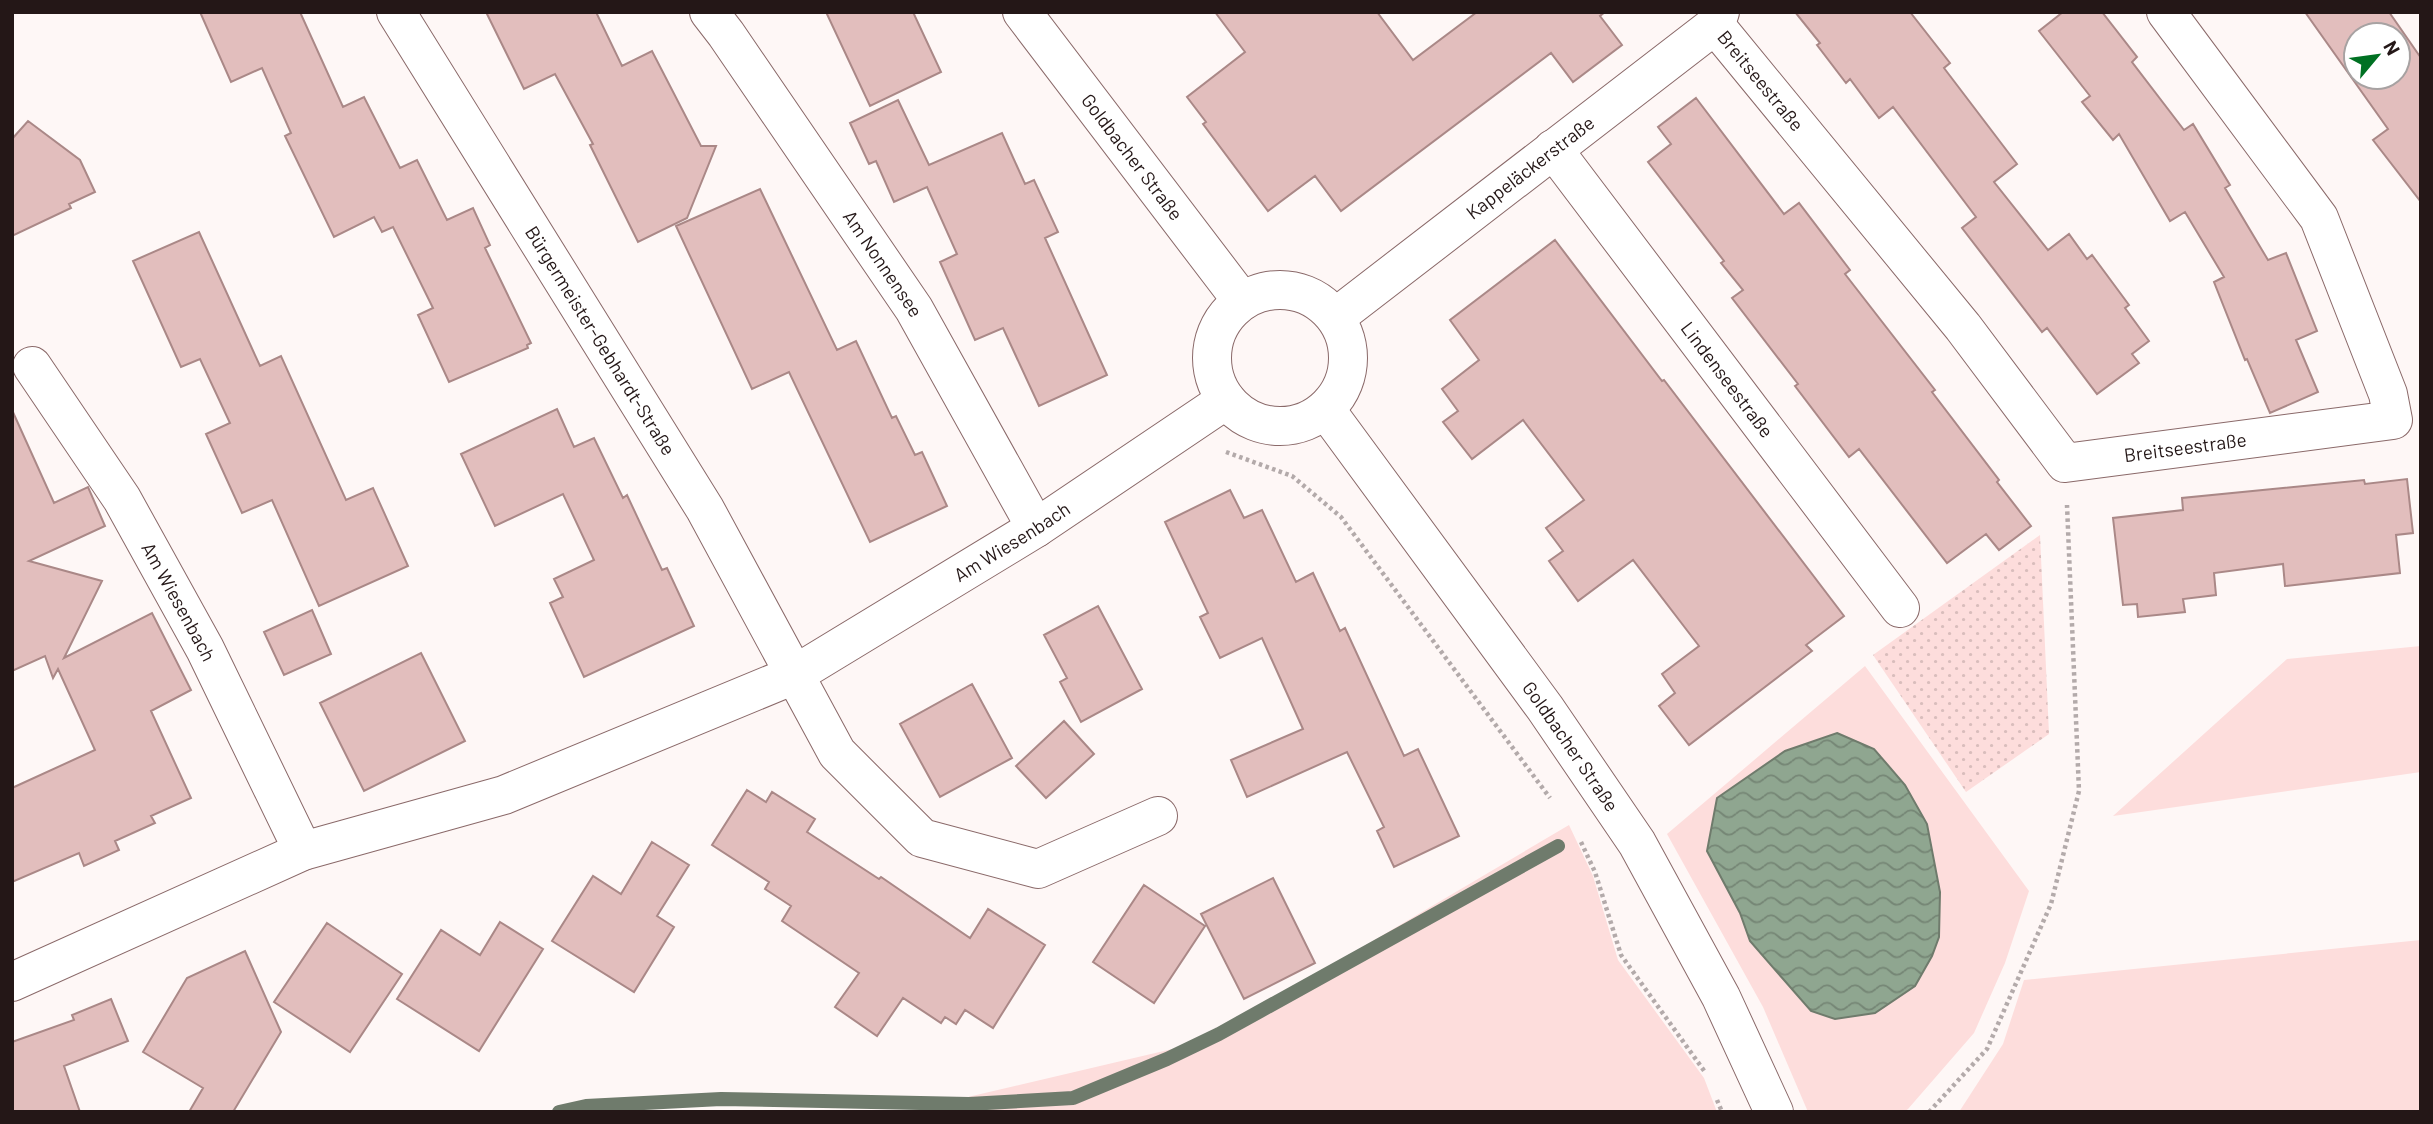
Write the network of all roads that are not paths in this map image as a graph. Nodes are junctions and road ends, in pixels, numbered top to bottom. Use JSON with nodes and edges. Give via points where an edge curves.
{"nodes":[{"id":1,"x":396,"y":12,"type":"edge"},
{"id":2,"x":709,"y":12,"type":"edge"},
{"id":3,"x":1022,"y":12,"type":"edge"},
{"id":4,"x":2166,"y":12,"type":"edge"},
{"id":5,"x":1717,"y":18,"type":"edge"},
{"id":6,"x":1553,"y":149,"type":"junction"},
{"id":7,"x":1242,"y":301,"type":"junction"},
{"id":8,"x":1336,"y":317,"type":"junction"},
{"id":9,"x":32,"y":366,"type":"dead end"},
{"id":10,"x":1212,"y":410,"type":"junction"},
{"id":11,"x":1326,"y":410,"type":"junction"},
{"id":12,"x":1036,"y":528,"type":"junction"},
{"id":13,"x":1900,"y":608,"type":"dead end"},
{"id":14,"x":794,"y":675,"type":"junction"},
{"id":15,"x":1158,"y":816,"type":"dead end"},
{"id":16,"x":303,"y":851,"type":"junction"},
{"id":17,"x":12,"y":982,"type":"edge"},
{"id":18,"x":1774,"y":1112,"type":"edge"}],
"edges":[{"from":1,"to":14,"type":"street","name":"Bürgermeister-Gebhardt-Straße","via":[[705,509]]},
{"from":2,"to":12,"type":"street","name":"Am Nonnensee","via":[[914,309]]},
{"from":3,"to":7,"type":"street","name":"Goldbacher Straße"},
{"from":4,"to":5,"type":"street","name":"Breitseestraße","via":[[2319,218],[2388,394],[2393,420],[2065,463]]},
{"from":5,"to":6,"type":"street","name":"Kappeläckerstraße"},
{"from":6,"to":8,"type":"street","name":"Kappeläckerstraße"},
{"from":6,"to":13,"type":"street","name":"Lindenseestraße"},
{"from":7,"to":8,"type":"street","via":[[1260,292],[1283,289],[1311,296]]},
{"from":7,"to":10,"type":"street","via":[[1222,321],[1212,354]]},
{"from":8,"to":11,"type":"street","via":[[1347,341],[1347,373]]},
{"from":9,"to":16,"type":"street","name":"Am Wiesenbach","via":[[128,511],[205,649]]},
{"from":10,"to":11,"type":"street","via":[[1283,426],[1303,423]]},
{"from":10,"to":12,"type":"street","name":"Am Wiesenbach"},
{"from":11,"to":18,"type":"street","name":"Goldbacher Straße","via":[[1545,708],[1637,843],[1721,997]]},
{"from":12,"to":14,"type":"street","name":"Am Wiesenbach"},
{"from":14,"to":15,"type":"street","via":[[837,753],[922,838],[1038,869]]},
{"from":14,"to":16,"type":"street","name":"Am Wiesenbach","via":[[504,795]]},
{"from":16,"to":17,"type":"street","name":"Am Wiesenbach"}]}
